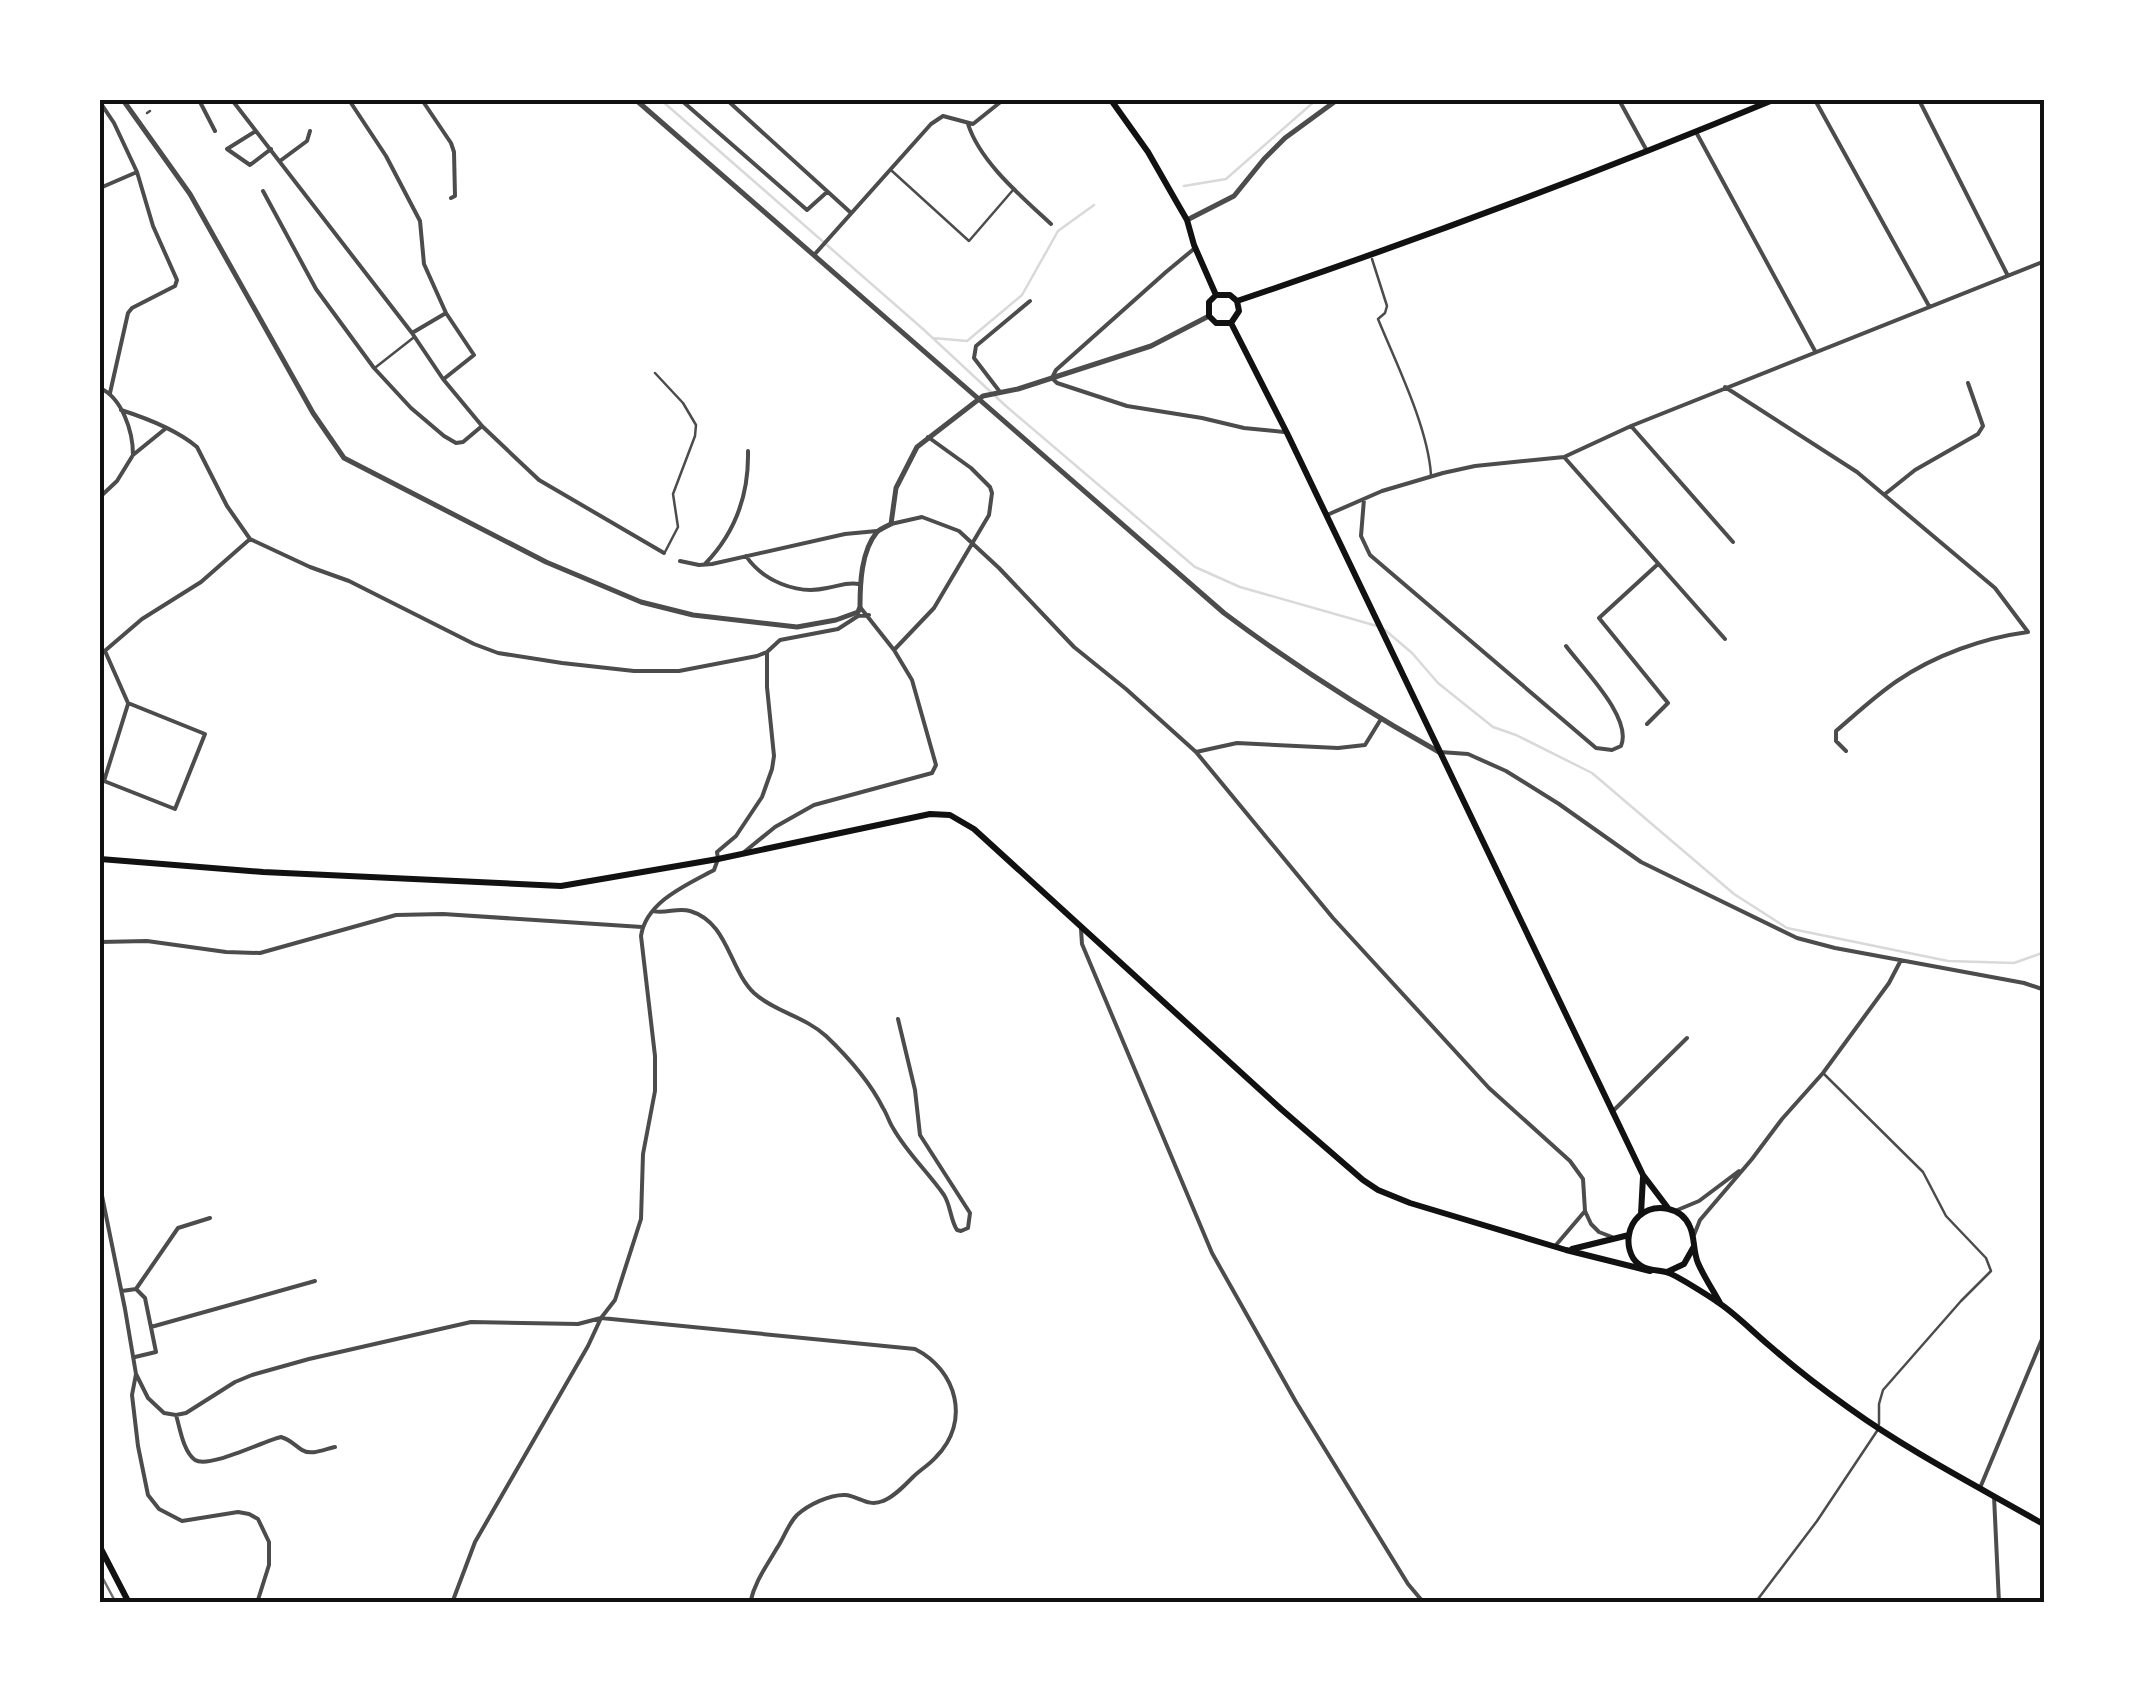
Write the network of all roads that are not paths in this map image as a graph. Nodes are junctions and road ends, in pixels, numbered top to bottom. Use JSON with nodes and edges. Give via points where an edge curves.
{"nodes":[{"id":1,"x":122,"y":100,"type":"edge"},
{"id":2,"x":199,"y":100,"type":"edge"},
{"id":3,"x":232,"y":100,"type":"edge"},
{"id":4,"x":349,"y":100,"type":"edge"},
{"id":5,"x":422,"y":100,"type":"edge"},
{"id":6,"x":636,"y":100,"type":"edge"},
{"id":7,"x":681,"y":100,"type":"edge"},
{"id":8,"x":727,"y":100,"type":"edge"},
{"id":9,"x":1003,"y":100,"type":"edge"},
{"id":10,"x":1111,"y":100,"type":"edge"},
{"id":11,"x":1336,"y":100,"type":"edge"},
{"id":12,"x":1619,"y":100,"type":"edge"},
{"id":13,"x":1773,"y":100,"type":"edge"},
{"id":14,"x":1815,"y":100,"type":"edge"},
{"id":15,"x":1919,"y":100,"type":"edge"},
{"id":16,"x":100,"y":102,"type":"edge"},
{"id":17,"x":968,"y":124,"type":"junction"},
{"id":18,"x":215,"y":131,"type":"dead end"},
{"id":19,"x":256,"y":131,"type":"junction"},
{"id":20,"x":310,"y":131,"type":"dead end"},
{"id":21,"x":1696,"y":132,"type":"junction"},
{"id":22,"x":221,"y":140,"type":"dead end"},
{"id":23,"x":227,"y":149,"type":"junction"},
{"id":24,"x":271,"y":149,"type":"junction"},
{"id":25,"x":1646,"y":151,"type":"junction"},
{"id":26,"x":280,"y":161,"type":"junction"},
{"id":27,"x":891,"y":170,"type":"junction"},
{"id":28,"x":138,"y":172,"type":"junction"},
{"id":29,"x":100,"y":188,"type":"edge"},
{"id":30,"x":1014,"y":189,"type":"junction"},
{"id":31,"x":263,"y":191,"type":"dead end"},
{"id":32,"x":827,"y":192,"type":"junction"},
{"id":33,"x":451,"y":198,"type":"dead end"},
{"id":34,"x":850,"y":212,"type":"junction"},
{"id":35,"x":1187,"y":220,"type":"junction"},
{"id":36,"x":1051,"y":224,"type":"dead end"},
{"id":37,"x":1195,"y":248,"type":"junction"},
{"id":38,"x":1371,"y":255,"type":"junction"},
{"id":39,"x":813,"y":256,"type":"junction"},
{"id":40,"x":2045,"y":262,"type":"edge"},
{"id":41,"x":2008,"y":276,"type":"junction"},
{"id":42,"x":1216,"y":295,"type":"junction"},
{"id":43,"x":1030,"y":301,"type":"dead end"},
{"id":44,"x":1236,"y":301,"type":"junction"},
{"id":45,"x":1929,"y":307,"type":"junction"},
{"id":46,"x":446,"y":313,"type":"junction"},
{"id":47,"x":1209,"y":316,"type":"junction"},
{"id":48,"x":1231,"y":324,"type":"junction"},
{"id":49,"x":413,"y":335,"type":"junction"},
{"id":50,"x":1814,"y":352,"type":"junction"},
{"id":51,"x":374,"y":368,"type":"junction"},
{"id":52,"x":654,"y":374,"type":"dead end"},
{"id":53,"x":1052,"y":378,"type":"junction"},
{"id":54,"x":443,"y":379,"type":"junction"},
{"id":55,"x":1968,"y":384,"type":"dead end"},
{"id":56,"x":100,"y":388,"type":"edge"},
{"id":57,"x":1725,"y":388,"type":"junction"},
{"id":58,"x":1000,"y":392,"type":"junction"},
{"id":59,"x":110,"y":393,"type":"junction"},
{"id":60,"x":981,"y":398,"type":"junction"},
{"id":61,"x":121,"y":410,"type":"junction"},
{"id":62,"x":482,"y":426,"type":"junction"},
{"id":63,"x":1631,"y":426,"type":"junction"},
{"id":64,"x":165,"y":429,"type":"junction"},
{"id":65,"x":1287,"y":432,"type":"junction"},
{"id":66,"x":928,"y":437,"type":"junction"},
{"id":67,"x":748,"y":451,"type":"dead end"},
{"id":68,"x":133,"y":455,"type":"junction"},
{"id":69,"x":1564,"y":456,"type":"junction"},
{"id":70,"x":1432,"y":476,"type":"junction"},
{"id":71,"x":1884,"y":494,"type":"junction"},
{"id":72,"x":100,"y":497,"type":"edge"},
{"id":73,"x":1364,"y":500,"type":"junction"},
{"id":74,"x":1327,"y":516,"type":"junction"},
{"id":75,"x":891,"y":524,"type":"junction"},
{"id":76,"x":878,"y":530,"type":"junction"},
{"id":77,"x":250,"y":539,"type":"junction"},
{"id":78,"x":972,"y":542,"type":"junction"},
{"id":79,"x":1733,"y":542,"type":"dead end"},
{"id":80,"x":664,"y":553,"type":"joint"},
{"id":81,"x":746,"y":556,"type":"junction"},
{"id":82,"x":680,"y":560,"type":"dead end"},
{"id":83,"x":705,"y":564,"type":"junction"},
{"id":84,"x":1658,"y":564,"type":"junction"},
{"id":85,"x":861,"y":584,"type":"junction"},
{"id":86,"x":859,"y":612,"type":"junction"},
{"id":87,"x":1725,"y":640,"type":"dead end"},
{"id":88,"x":1566,"y":646,"type":"dead end"},
{"id":89,"x":894,"y":650,"type":"junction"},
{"id":90,"x":766,"y":652,"type":"junction"},
{"id":91,"x":102,"y":653,"type":"edge"},
{"id":92,"x":128,"y":703,"type":"junction"},
{"id":93,"x":1381,"y":719,"type":"junction"},
{"id":94,"x":1647,"y":724,"type":"dead end"},
{"id":95,"x":1846,"y":751,"type":"dead end"},
{"id":96,"x":1196,"y":752,"type":"junction"},
{"id":97,"x":1438,"y":752,"type":"junction"},
{"id":98,"x":102,"y":782,"type":"edge"},
{"id":99,"x":742,"y":854,"type":"junction"},
{"id":100,"x":100,"y":858,"type":"edge"},
{"id":101,"x":718,"y":859,"type":"junction"},
{"id":102,"x":653,"y":911,"type":"junction"},
{"id":103,"x":642,"y":927,"type":"junction"},
{"id":104,"x":1081,"y":927,"type":"junction"},
{"id":105,"x":100,"y":942,"type":"edge"},
{"id":106,"x":1901,"y":960,"type":"junction"},
{"id":107,"x":2045,"y":990,"type":"edge"},
{"id":108,"x":898,"y":1019,"type":"dead end"},
{"id":109,"x":1687,"y":1038,"type":"dead end"},
{"id":110,"x":1823,"y":1073,"type":"junction"},
{"id":111,"x":1612,"y":1112,"type":"junction"},
{"id":112,"x":1750,"y":1162,"type":"junction"},
{"id":113,"x":1643,"y":1175,"type":"junction"},
{"id":114,"x":100,"y":1186,"type":"edge"},
{"id":115,"x":1672,"y":1210,"type":"junction"},
{"id":116,"x":1585,"y":1211,"type":"junction"},
{"id":117,"x":1642,"y":1214,"type":"junction"},
{"id":118,"x":210,"y":1218,"type":"dead end"},
{"id":119,"x":1629,"y":1235,"type":"junction"},
{"id":120,"x":1694,"y":1237,"type":"junction"},
{"id":121,"x":1619,"y":1238,"type":"junction"},
{"id":122,"x":1556,"y":1245,"type":"junction"},
{"id":123,"x":1693,"y":1246,"type":"junction"},
{"id":124,"x":1566,"y":1250,"type":"junction"},
{"id":125,"x":1650,"y":1271,"type":"junction"},
{"id":126,"x":1666,"y":1272,"type":"junction"},
{"id":127,"x":315,"y":1280,"type":"dead end"},
{"id":128,"x":136,"y":1289,"type":"junction"},
{"id":129,"x":122,"y":1291,"type":"junction"},
{"id":130,"x":1720,"y":1303,"type":"junction"},
{"id":131,"x":601,"y":1318,"type":"junction"},
{"id":132,"x":151,"y":1327,"type":"junction"},
{"id":133,"x":2045,"y":1332,"type":"edge"},
{"id":134,"x":134,"y":1357,"type":"junction"},
{"id":135,"x":136,"y":1374,"type":"junction"},
{"id":136,"x":176,"y":1415,"type":"junction"},
{"id":137,"x":1878,"y":1429,"type":"junction"},
{"id":138,"x":335,"y":1447,"type":"dead end"},
{"id":139,"x":1980,"y":1488,"type":"junction"},
{"id":140,"x":1994,"y":1496,"type":"junction"},
{"id":141,"x":2045,"y":1525,"type":"edge"},
{"id":142,"x":100,"y":1547,"type":"edge"},
{"id":143,"x":129,"y":1603,"type":"edge"},
{"id":144,"x":257,"y":1603,"type":"edge"},
{"id":145,"x":452,"y":1603,"type":"edge"},
{"id":146,"x":750,"y":1603,"type":"edge"},
{"id":147,"x":1424,"y":1603,"type":"edge"},
{"id":148,"x":1755,"y":1603,"type":"edge"},
{"id":149,"x":1999,"y":1603,"type":"edge"}],
"edges":[{"from":1,"to":86,"type":"street","via":[[190,194],[344,458],[546,562],[641,602],[692,616],[797,627]]},
{"from":2,"to":18,"type":"street"},
{"from":3,"to":19,"type":"street"},
{"from":4,"to":46,"type":"street","via":[[420,221],[424,264]]},
{"from":5,"to":33,"type":"street","via":[[454,152]]},
{"from":6,"to":39,"type":"street"},
{"from":7,"to":32,"type":"street","via":[[806,210]]},
{"from":8,"to":32,"type":"street"},
{"from":9,"to":17,"type":"street"},
{"from":10,"to":35,"type":"main road"},
{"from":11,"to":35,"type":"street","via":[[1285,138],[1234,196]]},
{"from":12,"to":25,"type":"street"},
{"from":13,"to":21,"type":"main road"},
{"from":14,"to":45,"type":"street"},
{"from":15,"to":41,"type":"street"},
{"from":16,"to":28,"type":"street"},
{"from":17,"to":27,"type":"street","via":[[938,118]]},
{"from":17,"to":30,"type":"street","via":[[976,144]]},
{"from":19,"to":23,"type":"street"},
{"from":19,"to":24,"type":"street"},
{"from":20,"to":26,"type":"street"},
{"from":21,"to":25,"type":"main road"},
{"from":21,"to":50,"type":"street"},
{"from":22,"to":23,"type":"street"},
{"from":23,"to":24,"type":"street","via":[[250,165]]},
{"from":24,"to":26,"type":"street"},
{"from":25,"to":38,"type":"main road"},
{"from":26,"to":49,"type":"street"},
{"from":27,"to":30,"type":"lane","via":[[969,241]]},
{"from":27,"to":34,"type":"street"},
{"from":28,"to":29,"type":"street"},
{"from":28,"to":59,"type":"street","via":[[177,284],[128,313]]},
{"from":30,"to":36,"type":"street"},
{"from":31,"to":51,"type":"street","via":[[316,288]]},
{"from":32,"to":34,"type":"street"},
{"from":34,"to":39,"type":"street"},
{"from":35,"to":37,"type":"main road"},
{"from":37,"to":42,"type":"main road"},
{"from":37,"to":53,"type":"street"},
{"from":38,"to":44,"type":"main road"},
{"from":38,"to":70,"type":"lane","via":[[1387,306],[1378,318],[1418,418]]},
{"from":39,"to":60,"type":"street"},
{"from":40,"to":41,"type":"street"},
{"from":41,"to":45,"type":"street"},
{"from":42,"to":44,"type":"main road"},
{"from":42,"to":47,"type":"main road"},
{"from":43,"to":58,"type":"street","via":[[974,352]]},
{"from":44,"to":48,"type":"main road","via":[[1239,311]]},
{"from":45,"to":50,"type":"street"},
{"from":46,"to":49,"type":"street"},
{"from":46,"to":54,"type":"street","via":[[474,355]]},
{"from":47,"to":48,"type":"main road","via":[[1216,324]]},
{"from":47,"to":53,"type":"street","via":[[1151,346]]},
{"from":48,"to":65,"type":"main road"},
{"from":49,"to":51,"type":"lane"},
{"from":49,"to":54,"type":"street"},
{"from":50,"to":57,"type":"street"},
{"from":51,"to":62,"type":"street","via":[[453,442],[464,442]]},
{"from":52,"to":80,"type":"lane","via":[[696,424],[674,494],[678,527]]},
{"from":53,"to":58,"type":"street"},
{"from":53,"to":65,"type":"street","via":[[1126,406]]},
{"from":54,"to":62,"type":"street"},
{"from":55,"to":71,"type":"street","via":[[1983,426],[1978,434]]},
{"from":56,"to":59,"type":"street"},
{"from":57,"to":63,"type":"street"},
{"from":57,"to":71,"type":"street"},
{"from":58,"to":60,"type":"street"},
{"from":59,"to":61,"type":"street"},
{"from":60,"to":66,"type":"street"},
{"from":60,"to":93,"type":"street","via":[[1224,613]]},
{"from":61,"to":64,"type":"street"},
{"from":61,"to":68,"type":"street"},
{"from":62,"to":80,"type":"street","via":[[538,480]]},
{"from":63,"to":69,"type":"street"},
{"from":63,"to":79,"type":"street"},
{"from":64,"to":68,"type":"street"},
{"from":64,"to":77,"type":"street","via":[[197,447]]},
{"from":65,"to":74,"type":"main road"},
{"from":66,"to":75,"type":"street","via":[[902,473]]},
{"from":66,"to":78,"type":"street","via":[[990,487],[989,515]]},
{"from":67,"to":83,"type":"street","via":[[742,504],[732,530]]},
{"from":68,"to":72,"type":"street"},
{"from":69,"to":70,"type":"street"},
{"from":69,"to":84,"type":"street"},
{"from":70,"to":73,"type":"street"},
{"from":71,"to":95,"type":"street","via":[[1995,588],[2028,632],[1931,661],[1896,682],[1836,731]]},
{"from":73,"to":74,"type":"street"},
{"from":73,"to":88,"type":"street","via":[[1361,536],[1370,556],[1596,748],[1621,746],[1620,719]]},
{"from":74,"to":97,"type":"main road"},
{"from":75,"to":76,"type":"street"},
{"from":75,"to":78,"type":"street","via":[[922,517]]},
{"from":76,"to":81,"type":"street"},
{"from":76,"to":85,"type":"street"},
{"from":77,"to":90,"type":"street","via":[[498,653],[660,672]]},
{"from":77,"to":91,"type":"street"},
{"from":78,"to":89,"type":"street","via":[[934,608]]},
{"from":78,"to":96,"type":"street","via":[[1074,647]]},
{"from":81,"to":83,"type":"street"},
{"from":81,"to":85,"type":"street","via":[[760,573],[792,588]]},
{"from":82,"to":83,"type":"street"},
{"from":84,"to":87,"type":"street"},
{"from":84,"to":94,"type":"street","via":[[1599,618],[1668,702]]},
{"from":85,"to":86,"type":"street"},
{"from":86,"to":89,"type":"street","via":[[869,615]]},
{"from":86,"to":90,"type":"street","via":[[838,629],[780,640]]},
{"from":89,"to":99,"type":"street","via":[[912,680],[935,769],[814,805]]},
{"from":90,"to":101,"type":"street","via":[[772,769],[762,797],[736,836],[716,852]]},
{"from":91,"to":92,"type":"street"},
{"from":92,"to":98,"type":"street"},
{"from":92,"to":98,"type":"street","via":[[205,734],[176,809]]},
{"from":93,"to":96,"type":"street","via":[[1365,745],[1237,744]]},
{"from":93,"to":97,"type":"street"},
{"from":96,"to":116,"type":"street","via":[[1333,918],[1488,1088],[1577,1169]]},
{"from":97,"to":106,"type":"street","via":[[1481,758],[1641,862],[1798,938]]},
{"from":97,"to":111,"type":"main road"},
{"from":99,"to":101,"type":"main road"},
{"from":99,"to":104,"type":"main road","via":[[950,815]]},
{"from":100,"to":101,"type":"main road","via":[[561,886]]},
{"from":101,"to":102,"type":"street","via":[[714,870]]},
{"from":102,"to":103,"type":"street"},
{"from":102,"to":108,"type":"street","via":[[692,911],[708,921],[755,994],[825,1035],[870,1088],[961,1231],[970,1213],[920,1135]]},
{"from":103,"to":105,"type":"street","via":[[396,915],[260,953]]},
{"from":103,"to":131,"type":"street","via":[[655,1091],[643,1154],[641,1220],[615,1300]]},
{"from":104,"to":122,"type":"main road","via":[[1362,1180],[1410,1203]]},
{"from":104,"to":147,"type":"street","via":[[1082,944],[1212,1253],[1306,1418]]},
{"from":106,"to":107,"type":"street"},
{"from":106,"to":110,"type":"street"},
{"from":109,"to":111,"type":"street"},
{"from":110,"to":112,"type":"street"},
{"from":110,"to":137,"type":"lane","via":[[1923,1172],[1946,1216],[1992,1271],[1883,1390]]},
{"from":111,"to":113,"type":"main road"},
{"from":112,"to":115,"type":"street","via":[[1706,1197]]},
{"from":112,"to":120,"type":"street","via":[[1700,1220]]},
{"from":113,"to":115,"type":"main road"},
{"from":113,"to":117,"type":"main road"},
{"from":114,"to":129,"type":"street"},
{"from":115,"to":117,"type":"main road"},
{"from":115,"to":120,"type":"main road"},
{"from":116,"to":121,"type":"street","via":[[1599,1232]]},
{"from":116,"to":122,"type":"street"},
{"from":117,"to":119,"type":"main road"},
{"from":118,"to":128,"type":"street","via":[[178,1228]]},
{"from":119,"to":121,"type":"main road"},
{"from":119,"to":125,"type":"main road","via":[[1633,1257]]},
{"from":120,"to":123,"type":"main road"},
{"from":121,"to":124,"type":"main road"},
{"from":122,"to":124,"type":"main road"},
{"from":123,"to":126,"type":"main road","via":[[1684,1264]]},
{"from":123,"to":130,"type":"main road"},
{"from":124,"to":125,"type":"main road"},
{"from":125,"to":126,"type":"main road"},
{"from":126,"to":130,"type":"main road"},
{"from":127,"to":132,"type":"street"},
{"from":128,"to":129,"type":"street"},
{"from":128,"to":132,"type":"street","via":[[145,1298]]},
{"from":129,"to":134,"type":"street"},
{"from":130,"to":137,"type":"main road"},
{"from":131,"to":136,"type":"street","via":[[578,1324],[471,1322],[400,1338],[252,1375]]},
{"from":131,"to":145,"type":"street","via":[[475,1542]]},
{"from":131,"to":146,"type":"street","via":[[915,1349],[948,1377],[955,1428],[938,1456],[883,1501],[830,1498],[794,1517]]},
{"from":132,"to":134,"type":"street","via":[[156,1352]]},
{"from":133,"to":139,"type":"street"},
{"from":134,"to":135,"type":"street"},
{"from":135,"to":136,"type":"street","via":[[155,1407]]},
{"from":135,"to":144,"type":"street","via":[[132,1394],[148,1495],[182,1521],[238,1512],[258,1520],[269,1565]]},
{"from":136,"to":138,"type":"street","via":[[196,1461],[281,1437],[304,1452]]},
{"from":137,"to":139,"type":"main road"},
{"from":137,"to":148,"type":"lane"},
{"from":139,"to":140,"type":"main road"},
{"from":140,"to":141,"type":"main road"},
{"from":140,"to":149,"type":"street"},
{"from":142,"to":143,"type":"main road"}]}
